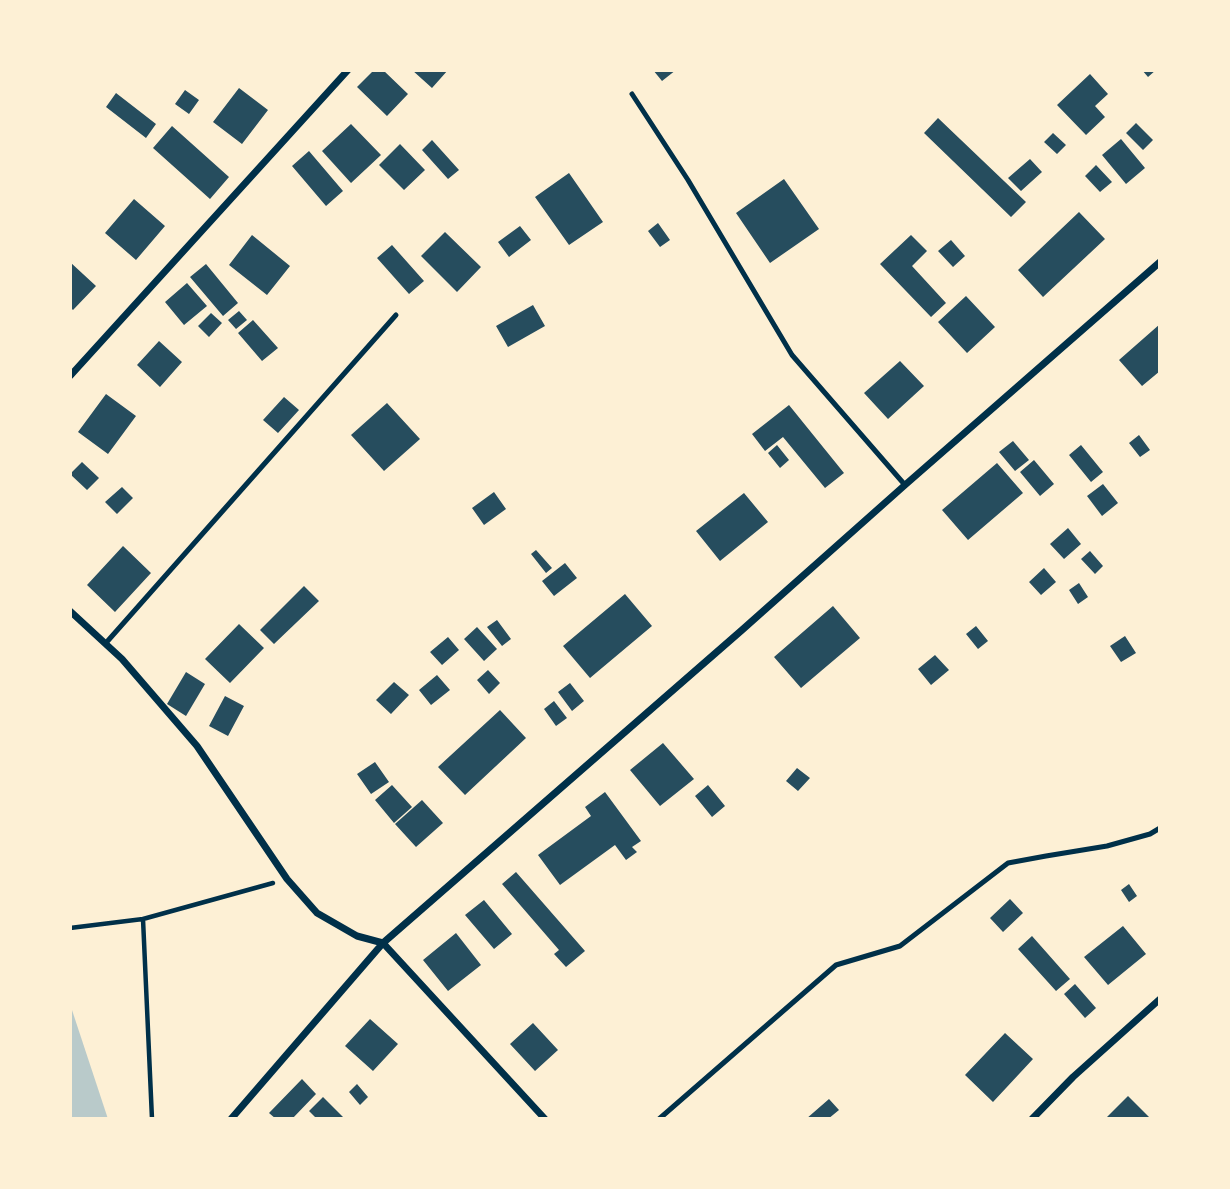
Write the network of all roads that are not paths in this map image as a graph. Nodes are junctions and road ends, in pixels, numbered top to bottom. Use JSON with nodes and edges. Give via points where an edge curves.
{"nodes":[{"id":1,"x":348,"y":70,"type":"edge"},
{"id":2,"x":632,"y":94,"type":"dead end"},
{"id":3,"x":1160,"y":262,"type":"edge"},
{"id":4,"x":396,"y":315,"type":"dead end"},
{"id":5,"x":70,"y":376,"type":"edge"},
{"id":6,"x":905,"y":485,"type":"junction"},
{"id":7,"x":70,"y":611,"type":"edge"},
{"id":8,"x":105,"y":644,"type":"junction"},
{"id":9,"x":1160,"y":828,"type":"edge"},
{"id":10,"x":383,"y":943,"type":"junction"},
{"id":11,"x":1160,"y":999,"type":"edge"},
{"id":12,"x":231,"y":1119,"type":"edge"},
{"id":13,"x":545,"y":1119,"type":"edge"},
{"id":14,"x":659,"y":1119,"type":"edge"},
{"id":15,"x":1032,"y":1119,"type":"edge"}],
"edges":[{"from":1,"to":5,"type":"street"},
{"from":2,"to":6,"type":"lane","via":[[792,355]]},
{"from":3,"to":6,"type":"street"},
{"from":4,"to":8,"type":"lane"},
{"from":6,"to":10,"type":"street"},
{"from":7,"to":8,"type":"street"},
{"from":8,"to":10,"type":"street","via":[[197,746],[287,879],[317,913],[357,936]]},
{"from":9,"to":14,"type":"lane","via":[[1107,846],[1008,863],[900,946],[836,965]]},
{"from":10,"to":12,"type":"street"},
{"from":10,"to":13,"type":"street"},
{"from":11,"to":15,"type":"street"}]}
